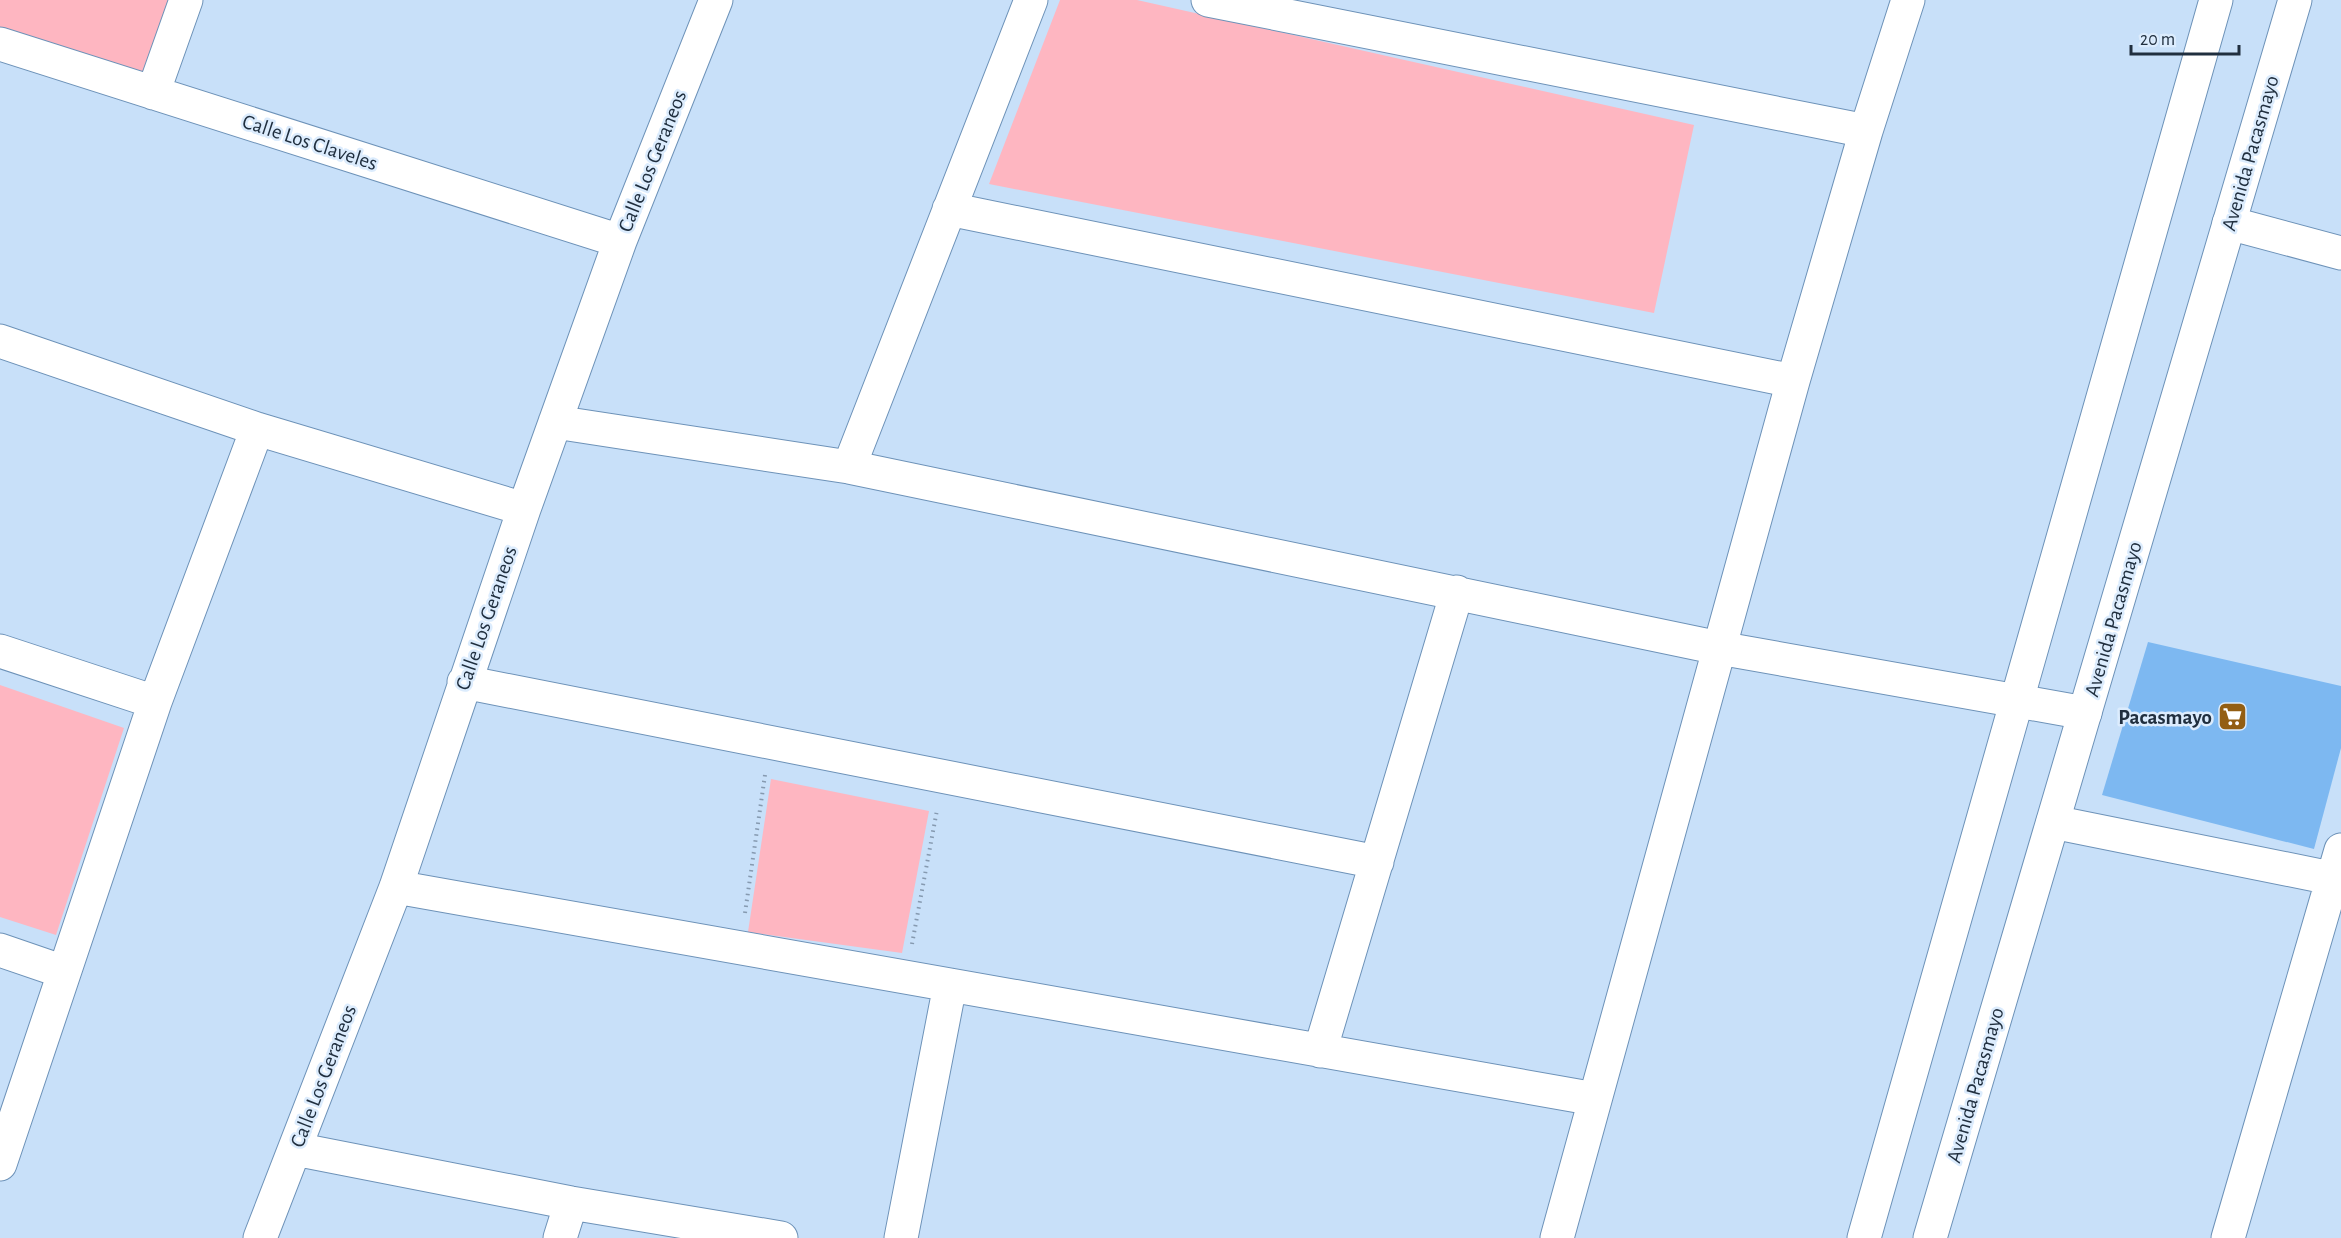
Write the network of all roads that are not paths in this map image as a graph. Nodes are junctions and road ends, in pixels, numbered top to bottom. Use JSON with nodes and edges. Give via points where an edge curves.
{"nodes":[{"id":1,"x":186,"y":0,"type":"edge"},
{"id":2,"x":716,"y":0,"type":"edge"},
{"id":3,"x":1031,"y":0,"type":"edge"},
{"id":4,"x":1208,"y":0,"type":"edge"},
{"id":5,"x":1908,"y":0,"type":"edge"},
{"id":6,"x":2216,"y":0,"type":"edge"},
{"id":7,"x":2295,"y":0,"type":"edge"},
{"id":8,"x":0,"y":44,"type":"edge"},
{"id":9,"x":153,"y":93,"type":"junction"},
{"id":10,"x":1866,"y":130,"type":"junction"},
{"id":11,"x":949,"y":208,"type":"junction"},
{"id":12,"x":2229,"y":223,"type":"junction"},
{"id":13,"x":620,"y":241,"type":"junction"},
{"id":14,"x":2341,"y":253,"type":"edge"},
{"id":15,"x":0,"y":341,"type":"edge"},
{"id":16,"x":1793,"y":381,"type":"junction"},
{"id":17,"x":555,"y":422,"type":"junction"},
{"id":18,"x":257,"y":429,"type":"junction"},
{"id":19,"x":849,"y":466,"type":"junction"},
{"id":20,"x":524,"y":509,"type":"junction"},
{"id":21,"x":1457,"y":592,"type":"junction"},
{"id":22,"x":1719,"y":648,"type":"junction"},
{"id":23,"x":0,"y":651,"type":"edge"},
{"id":24,"x":464,"y":682,"type":"junction"},
{"id":25,"x":2017,"y":701,"type":"junction"},
{"id":26,"x":155,"y":702,"type":"junction"},
{"id":27,"x":2085,"y":713,"type":"junction"},
{"id":28,"x":2053,"y":822,"type":"junction"},
{"id":29,"x":1377,"y":862,"type":"junction"},
{"id":30,"x":2338,"y":869,"type":"edge"},
{"id":31,"x":396,"y":887,"type":"junction"},
{"id":32,"x":0,"y":950,"type":"edge"},
{"id":33,"x":64,"y":972,"type":"junction"},
{"id":34,"x":950,"y":985,"type":"junction"},
{"id":35,"x":1320,"y":1051,"type":"junction"},
{"id":36,"x":1595,"y":1099,"type":"junction"},
{"id":37,"x":295,"y":1149,"type":"junction"},
{"id":38,"x":0,"y":1164,"type":"edge"},
{"id":39,"x":571,"y":1203,"type":"junction"},
{"id":40,"x":260,"y":1238,"type":"edge"},
{"id":41,"x":560,"y":1238,"type":"edge"},
{"id":42,"x":781,"y":1238,"type":"edge"},
{"id":43,"x":901,"y":1238,"type":"edge"},
{"id":44,"x":1557,"y":1238,"type":"edge"},
{"id":45,"x":1864,"y":1238,"type":"edge"},
{"id":46,"x":1930,"y":1238,"type":"edge"},
{"id":47,"x":2228,"y":1238,"type":"edge"}],
"edges":[{"from":1,"to":9,"type":"street"},
{"from":2,"to":13,"type":"street","name":"Calle Los Geraneos"},
{"from":3,"to":11,"type":"street"},
{"from":4,"to":10,"type":"street"},
{"from":5,"to":10,"type":"street"},
{"from":6,"to":25,"type":"street"},
{"from":7,"to":12,"type":"street","name":"Avenida Pacasmayo"},
{"from":8,"to":9,"type":"street","name":"Calle Los Claveles"},
{"from":9,"to":13,"type":"street","name":"Calle Los Claveles"},
{"from":10,"to":16,"type":"street"},
{"from":11,"to":16,"type":"street"},
{"from":11,"to":19,"type":"street"},
{"from":12,"to":14,"type":"street"},
{"from":12,"to":27,"type":"street","name":"Avenida Pacasmayo"},
{"from":13,"to":17,"type":"street","name":"Calle Los Geraneos"},
{"from":15,"to":18,"type":"street"},
{"from":16,"to":22,"type":"street"},
{"from":17,"to":19,"type":"street"},
{"from":17,"to":20,"type":"street","name":"Calle Los Geraneos"},
{"from":18,"to":20,"type":"street"},
{"from":18,"to":26,"type":"street"},
{"from":19,"to":21,"type":"street"},
{"from":20,"to":24,"type":"street","name":"Calle Los Geraneos"},
{"from":21,"to":22,"type":"street"},
{"from":21,"to":29,"type":"street"},
{"from":22,"to":25,"type":"street"},
{"from":22,"to":36,"type":"street"},
{"from":23,"to":26,"type":"street"},
{"from":24,"to":29,"type":"street"},
{"from":24,"to":31,"type":"street","name":"Calle Los Geraneos"},
{"from":25,"to":27,"type":"street"},
{"from":25,"to":45,"type":"street"},
{"from":26,"to":33,"type":"street"},
{"from":27,"to":28,"type":"street","name":"Avenida Pacasmayo"},
{"from":28,"to":30,"type":"street"},
{"from":28,"to":46,"type":"street","name":"Avenida Pacasmayo"},
{"from":29,"to":35,"type":"street"},
{"from":30,"to":47,"type":"street"},
{"from":31,"to":34,"type":"street"},
{"from":31,"to":37,"type":"street","name":"Calle Los Geraneos"},
{"from":32,"to":33,"type":"street"},
{"from":33,"to":38,"type":"street"},
{"from":34,"to":35,"type":"street"},
{"from":34,"to":43,"type":"street"},
{"from":35,"to":36,"type":"street"},
{"from":36,"to":44,"type":"street"},
{"from":37,"to":39,"type":"street"},
{"from":37,"to":40,"type":"street","name":"Calle Los Geraneos"},
{"from":39,"to":41,"type":"street"},
{"from":39,"to":42,"type":"street"}]}
